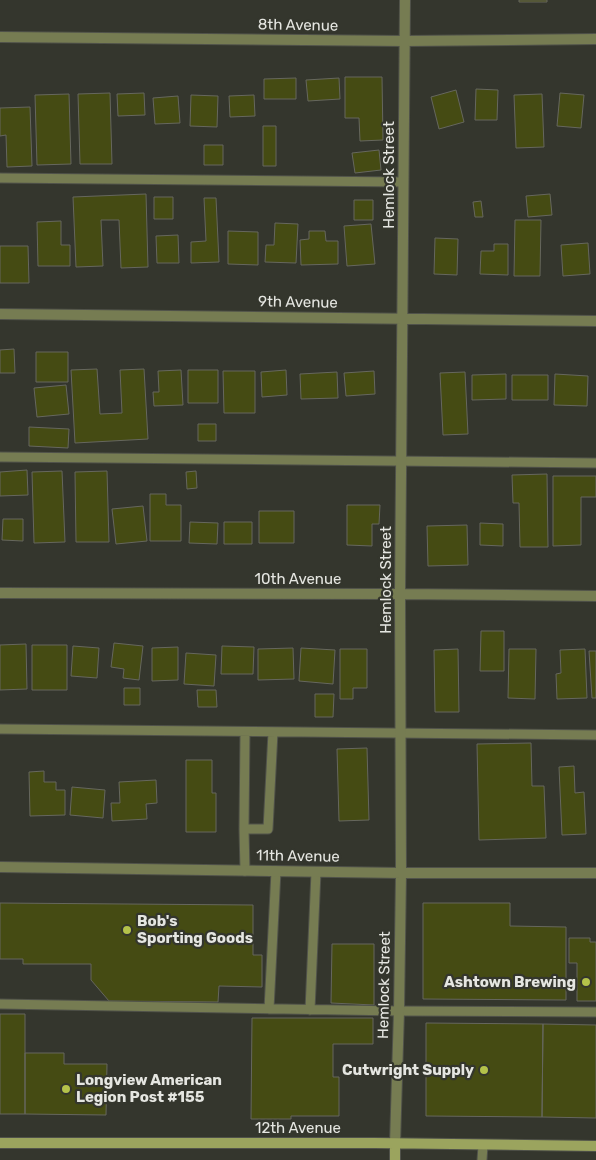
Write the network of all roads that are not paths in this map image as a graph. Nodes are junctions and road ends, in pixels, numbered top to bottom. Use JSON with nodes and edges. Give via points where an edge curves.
{"nodes":[{"id":1,"x":405,"y":0,"type":"edge"},
{"id":2,"x":0,"y":37,"type":"edge"},
{"id":3,"x":596,"y":39,"type":"edge"},
{"id":4,"x":404,"y":41,"type":"junction"},
{"id":5,"x":0,"y":178,"type":"edge"},
{"id":6,"x":404,"y":182,"type":"junction"},
{"id":7,"x":0,"y":314,"type":"edge"},
{"id":8,"x":402,"y":318,"type":"junction"},
{"id":9,"x":596,"y":320,"type":"edge"},
{"id":10,"x":0,"y":457,"type":"edge"},
{"id":11,"x":401,"y":461,"type":"junction"},
{"id":12,"x":596,"y":463,"type":"edge"},
{"id":13,"x":0,"y":593,"type":"edge"},
{"id":14,"x":400,"y":594,"type":"junction"},
{"id":15,"x":596,"y":596,"type":"edge"},
{"id":16,"x":0,"y":729,"type":"edge"},
{"id":17,"x":245,"y":732,"type":"junction"},
{"id":18,"x":273,"y":732,"type":"junction"},
{"id":19,"x":400,"y":733,"type":"junction"},
{"id":20,"x":596,"y":735,"type":"edge"},
{"id":21,"x":244,"y":829,"type":"junction"},
{"id":22,"x":0,"y":867,"type":"edge"},
{"id":23,"x":244,"y":871,"type":"junction"},
{"id":24,"x":276,"y":871,"type":"junction"},
{"id":25,"x":316,"y":872,"type":"junction"},
{"id":26,"x":401,"y":873,"type":"junction"},
{"id":27,"x":596,"y":873,"type":"edge"},
{"id":28,"x":0,"y":1004,"type":"edge"},
{"id":29,"x":269,"y":1009,"type":"junction"},
{"id":30,"x":310,"y":1010,"type":"junction"},
{"id":31,"x":399,"y":1012,"type":"junction"},
{"id":32,"x":596,"y":1012,"type":"edge"},
{"id":33,"x":0,"y":1143,"type":"edge"},
{"id":34,"x":395,"y":1144,"type":"junction"},
{"id":35,"x":482,"y":1145,"type":"junction"},
{"id":36,"x":596,"y":1146,"type":"edge"},
{"id":37,"x":395,"y":1160,"type":"edge"},
{"id":38,"x":482,"y":1160,"type":"edge"}],
"edges":[{"from":1,"to":4,"type":"street","name":"Hemlock Street"},
{"from":2,"to":4,"type":"street","name":"8th Avenue"},
{"from":3,"to":4,"type":"street","name":"8th Avenue"},
{"from":4,"to":6,"type":"street","name":"Hemlock Street"},
{"from":5,"to":6,"type":"lane"},
{"from":6,"to":8,"type":"street","name":"Hemlock Street"},
{"from":7,"to":8,"type":"street","name":"9th Avenue"},
{"from":8,"to":9,"type":"street","name":"9th Avenue"},
{"from":8,"to":11,"type":"street","name":"Hemlock Street"},
{"from":10,"to":11,"type":"lane"},
{"from":11,"to":12,"type":"lane"},
{"from":11,"to":14,"type":"street","name":"Hemlock Street"},
{"from":13,"to":14,"type":"street","name":"10th Avenue"},
{"from":14,"to":15,"type":"street","name":"10th Avenue"},
{"from":14,"to":19,"type":"street","name":"Hemlock Street"},
{"from":16,"to":17,"type":"lane"},
{"from":17,"to":18,"type":"lane"},
{"from":17,"to":21,"type":"lane"},
{"from":18,"to":19,"type":"lane"},
{"from":18,"to":21,"type":"lane","via":[[268,829]]},
{"from":19,"to":20,"type":"lane"},
{"from":19,"to":26,"type":"street","name":"Hemlock Street"},
{"from":21,"to":23,"type":"lane"},
{"from":22,"to":23,"type":"street","name":"11th Avenue"},
{"from":23,"to":24,"type":"street","name":"11th Avenue"},
{"from":24,"to":25,"type":"street","name":"11th Avenue"},
{"from":24,"to":29,"type":"lane"},
{"from":25,"to":26,"type":"street","name":"11th Avenue"},
{"from":25,"to":30,"type":"lane"},
{"from":26,"to":27,"type":"street","name":"11th Avenue"},
{"from":26,"to":31,"type":"street","name":"Hemlock Street"},
{"from":28,"to":29,"type":"lane"},
{"from":29,"to":30,"type":"lane"},
{"from":30,"to":31,"type":"lane"},
{"from":31,"to":32,"type":"lane"},
{"from":31,"to":34,"type":"street","name":"Hemlock Street"},
{"from":33,"to":34,"type":"street","name":"12th Avenue"},
{"from":34,"to":35,"type":"street","name":"12th Avenue"},
{"from":34,"to":37,"type":"street","name":"Hemlock Street"},
{"from":35,"to":36,"type":"street","name":"12th Avenue"},
{"from":35,"to":38,"type":"lane"}]}
